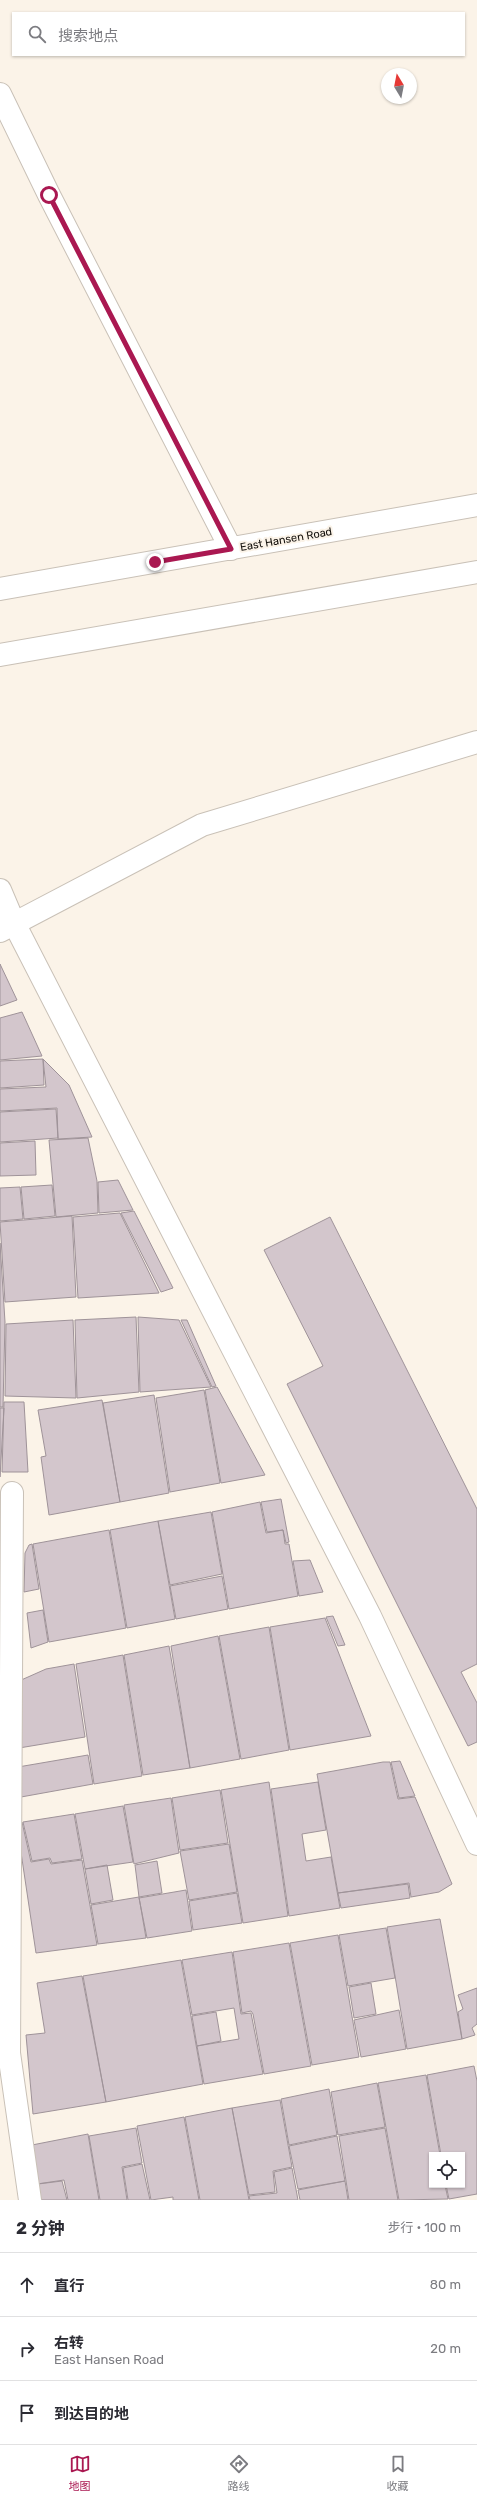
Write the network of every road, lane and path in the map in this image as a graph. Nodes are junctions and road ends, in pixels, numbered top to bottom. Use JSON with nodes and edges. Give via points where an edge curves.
{"nodes":[{"id":1,"x":0,"y":94,"type":"edge"},
{"id":2,"x":477,"y":505,"type":"edge"},
{"id":3,"x":231,"y":549,"type":"junction"},
{"id":4,"x":477,"y":572,"type":"edge"},
{"id":5,"x":0,"y":589,"type":"edge"},
{"id":6,"x":0,"y":655,"type":"edge"},
{"id":7,"x":477,"y":742,"type":"edge"},
{"id":8,"x":0,"y":890,"type":"edge"},
{"id":9,"x":7,"y":927,"type":"edge"},
{"id":10,"x":12,"y":1493,"type":"dead end"},
{"id":11,"x":477,"y":1844,"type":"edge"},
{"id":12,"x":30,"y":2200,"type":"edge"}],
"edges":[{"from":1,"to":3,"type":"street","via":[[52,202]]},
{"from":2,"to":3,"type":"street","name":"East Hansen Road"},
{"from":3,"to":5,"type":"street","name":"East Hansen Road"},
{"from":4,"to":6,"type":"street"},
{"from":7,"to":9,"type":"street","via":[[202,825]]},
{"from":8,"to":9,"type":"street"},
{"from":9,"to":11,"type":"street","via":[[370,1616]]},
{"from":10,"to":12,"type":"street","via":[[9,2053]]}]}
